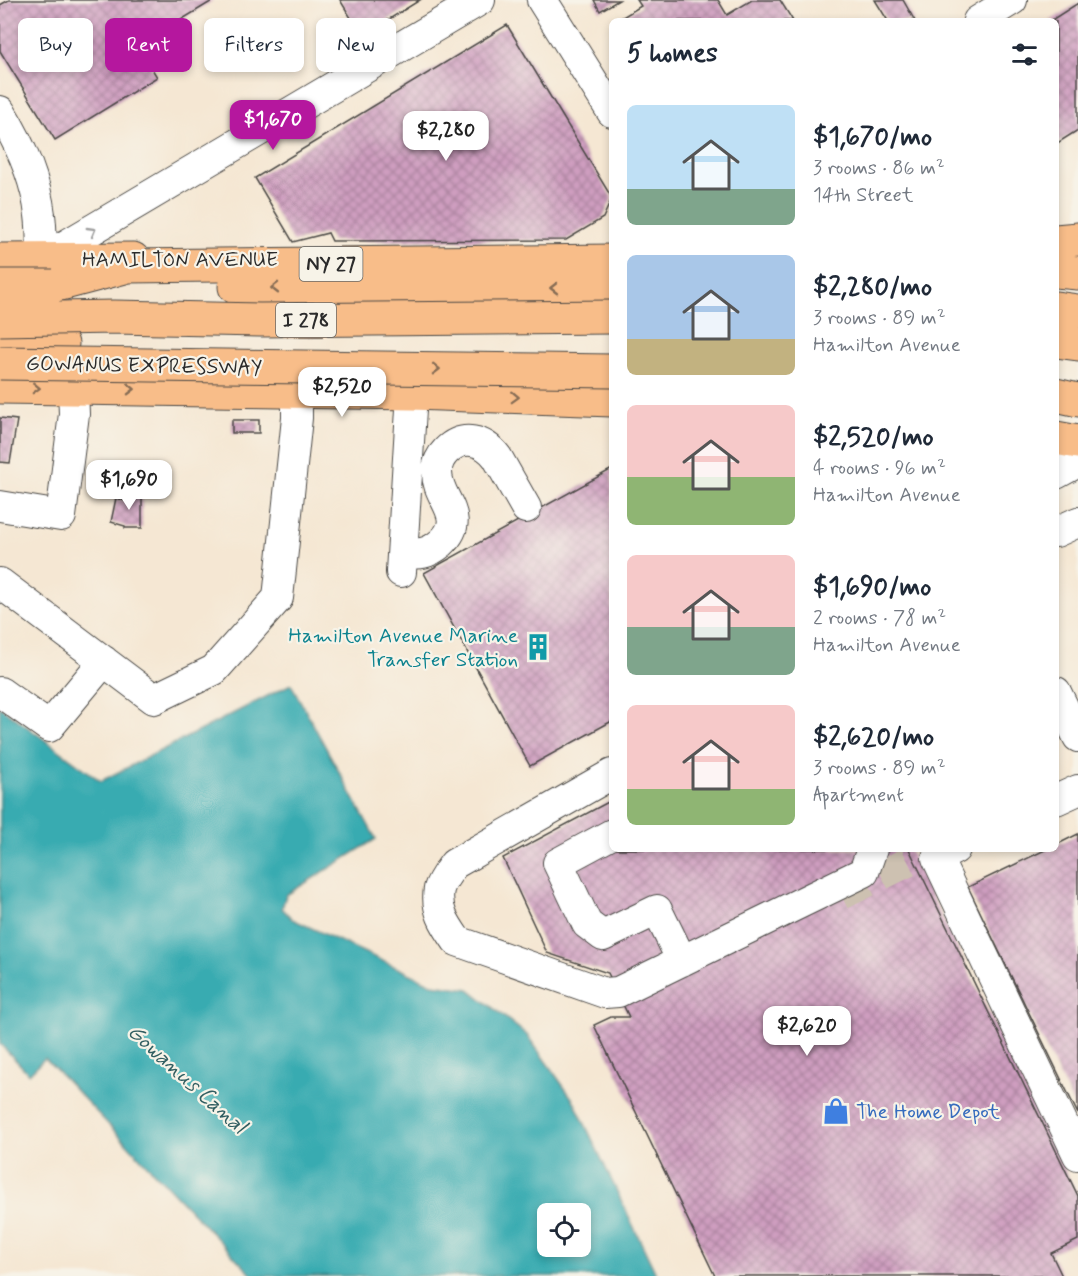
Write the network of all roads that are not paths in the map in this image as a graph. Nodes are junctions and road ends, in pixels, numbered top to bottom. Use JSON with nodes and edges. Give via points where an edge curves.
{"nodes":[{"id":1,"x":480,"y":0,"type":"edge"},
{"id":2,"x":542,"y":0,"type":"edge"},
{"id":3,"x":1012,"y":0,"type":"edge"},
{"id":4,"x":983,"y":18,"type":"edge"},
{"id":5,"x":609,"y":107,"type":"edge"},
{"id":6,"x":0,"y":111,"type":"edge"},
{"id":7,"x":1078,"y":232,"type":"edge"},
{"id":8,"x":1059,"y":239,"type":"edge"},
{"id":9,"x":1078,"y":239,"type":"edge"},
{"id":10,"x":1059,"y":240,"type":"edge"},
{"id":11,"x":607,"y":254,"type":"edge"},
{"id":12,"x":0,"y":260,"type":"edge"},
{"id":13,"x":1059,"y":261,"type":"edge"},
{"id":14,"x":1078,"y":262,"type":"edge"},
{"id":15,"x":1059,"y":271,"type":"edge"},
{"id":16,"x":47,"y":273,"type":"junction"},
{"id":17,"x":1078,"y":273,"type":"edge"},
{"id":18,"x":0,"y":286,"type":"edge"},
{"id":19,"x":609,"y":288,"type":"edge"},
{"id":20,"x":1059,"y":308,"type":"edge"},
{"id":21,"x":1078,"y":310,"type":"edge"},
{"id":22,"x":609,"y":317,"type":"edge"},
{"id":23,"x":0,"y":319,"type":"edge"},
{"id":24,"x":1059,"y":341,"type":"edge"},
{"id":25,"x":0,"y":344,"type":"edge"},
{"id":26,"x":62,"y":344,"type":"junction"},
{"id":27,"x":1078,"y":344,"type":"edge"},
{"id":28,"x":0,"y":363,"type":"edge"},
{"id":29,"x":609,"y":371,"type":"edge"},
{"id":30,"x":0,"y":387,"type":"edge"},
{"id":31,"x":73,"y":389,"type":"junction"},
{"id":32,"x":297,"y":392,"type":"junction"},
{"id":33,"x":412,"y":393,"type":"junction"},
{"id":34,"x":1059,"y":394,"type":"edge"},
{"id":35,"x":1078,"y":394,"type":"edge"},
{"id":36,"x":1059,"y":395,"type":"edge"},
{"id":37,"x":609,"y":400,"type":"edge"},
{"id":38,"x":1078,"y":400,"type":"edge"},
{"id":39,"x":1059,"y":439,"type":"edge"},
{"id":40,"x":1078,"y":442,"type":"edge"},
{"id":41,"x":1078,"y":462,"type":"edge"},
{"id":42,"x":1059,"y":472,"type":"edge"},
{"id":43,"x":0,"y":506,"type":"edge"},
{"id":44,"x":526,"y":508,"type":"dead end"},
{"id":45,"x":1078,"y":522,"type":"edge"},
{"id":46,"x":1059,"y":532,"type":"edge"},
{"id":47,"x":1059,"y":534,"type":"edge"},
{"id":48,"x":1078,"y":537,"type":"edge"},
{"id":49,"x":0,"y":583,"type":"edge"},
{"id":50,"x":104,"y":661,"type":"junction"},
{"id":51,"x":0,"y":692,"type":"edge"},
{"id":52,"x":1059,"y":698,"type":"edge"},
{"id":53,"x":1078,"y":737,"type":"edge"},
{"id":54,"x":609,"y":776,"type":"edge"},
{"id":55,"x":1078,"y":790,"type":"edge"},
{"id":56,"x":1059,"y":800,"type":"edge"},
{"id":57,"x":609,"y":836,"type":"edge"},
{"id":58,"x":871,"y":852,"type":"edge"},
{"id":59,"x":936,"y":855,"type":"edge"},
{"id":60,"x":682,"y":962,"type":"junction"},
{"id":61,"x":1078,"y":1155,"type":"edge"}],
"edges":[{"from":16,"to":1,"type":"street","one_way":true},
{"from":2,"to":5,"type":"street"},
{"from":3,"to":4,"type":"street"},
{"from":6,"to":16,"type":"street","via":[[31,174]]},
{"from":7,"to":8,"type":"street"},
{"from":9,"to":10,"type":"main road"},
{"from":11,"to":16,"type":"main road","number":"NY 27","via":[[128,266]]},
{"from":12,"to":16,"type":"main road"},
{"from":13,"to":14,"type":"main road"},
{"from":15,"to":17,"type":"main road"},
{"from":16,"to":18,"type":"main road","number":"I 278","bridge":true},
{"from":19,"to":16,"type":"main road","number":"I 278","one_way":true,"via":[[306,288]]},
{"from":16,"to":26,"type":"street"},
{"from":20,"to":21,"type":"main road"},
{"from":22,"to":23,"type":"main road","number":"I 278","bridge":true},
{"from":24,"to":27,"type":"main road"},
{"from":25,"to":26,"type":"main road"},
{"from":26,"to":31,"type":"street"},
{"from":28,"to":29,"type":"main road","name":"GOWANUS EXPRESSWAY","number":"I 278","one_way":true,"bridge":true},
{"from":30,"to":31,"type":"main road","one_way":true},
{"from":31,"to":32,"type":"main road","one_way":true},
{"from":31,"to":43,"type":"street","via":[[74,414],[61,516]]},
{"from":32,"to":33,"type":"main road"},
{"from":32,"to":50,"type":"street","via":[[278,597],[214,670],[154,699]]},
{"from":33,"to":37,"type":"main road","one_way":true},
{"from":33,"to":44,"type":"street","via":[[402,562],[437,546],[450,531],[452,512],[440,491],[437,470],[443,454],[458,442],[476,441],[492,450]]},
{"from":34,"to":35,"type":"main road"},
{"from":36,"to":38,"type":"main road"},
{"from":39,"to":40,"type":"main road"},
{"from":41,"to":42,"type":"street"},
{"from":45,"to":46,"type":"street"},
{"from":47,"to":48,"type":"street"},
{"from":49,"to":50,"type":"street"},
{"from":50,"to":51,"type":"street","via":[[49,727]]},
{"from":52,"to":53,"type":"street"},
{"from":54,"to":60,"type":"street","via":[[454,864],[439,887],[438,909],[458,941],[605,993],[618,992]]},
{"from":55,"to":56,"type":"street"},
{"from":57,"to":60,"type":"street","via":[[558,863],[587,924],[603,936],[657,910]]},
{"from":58,"to":60,"type":"street","via":[[864,872]]},
{"from":59,"to":61,"type":"street"}]}
